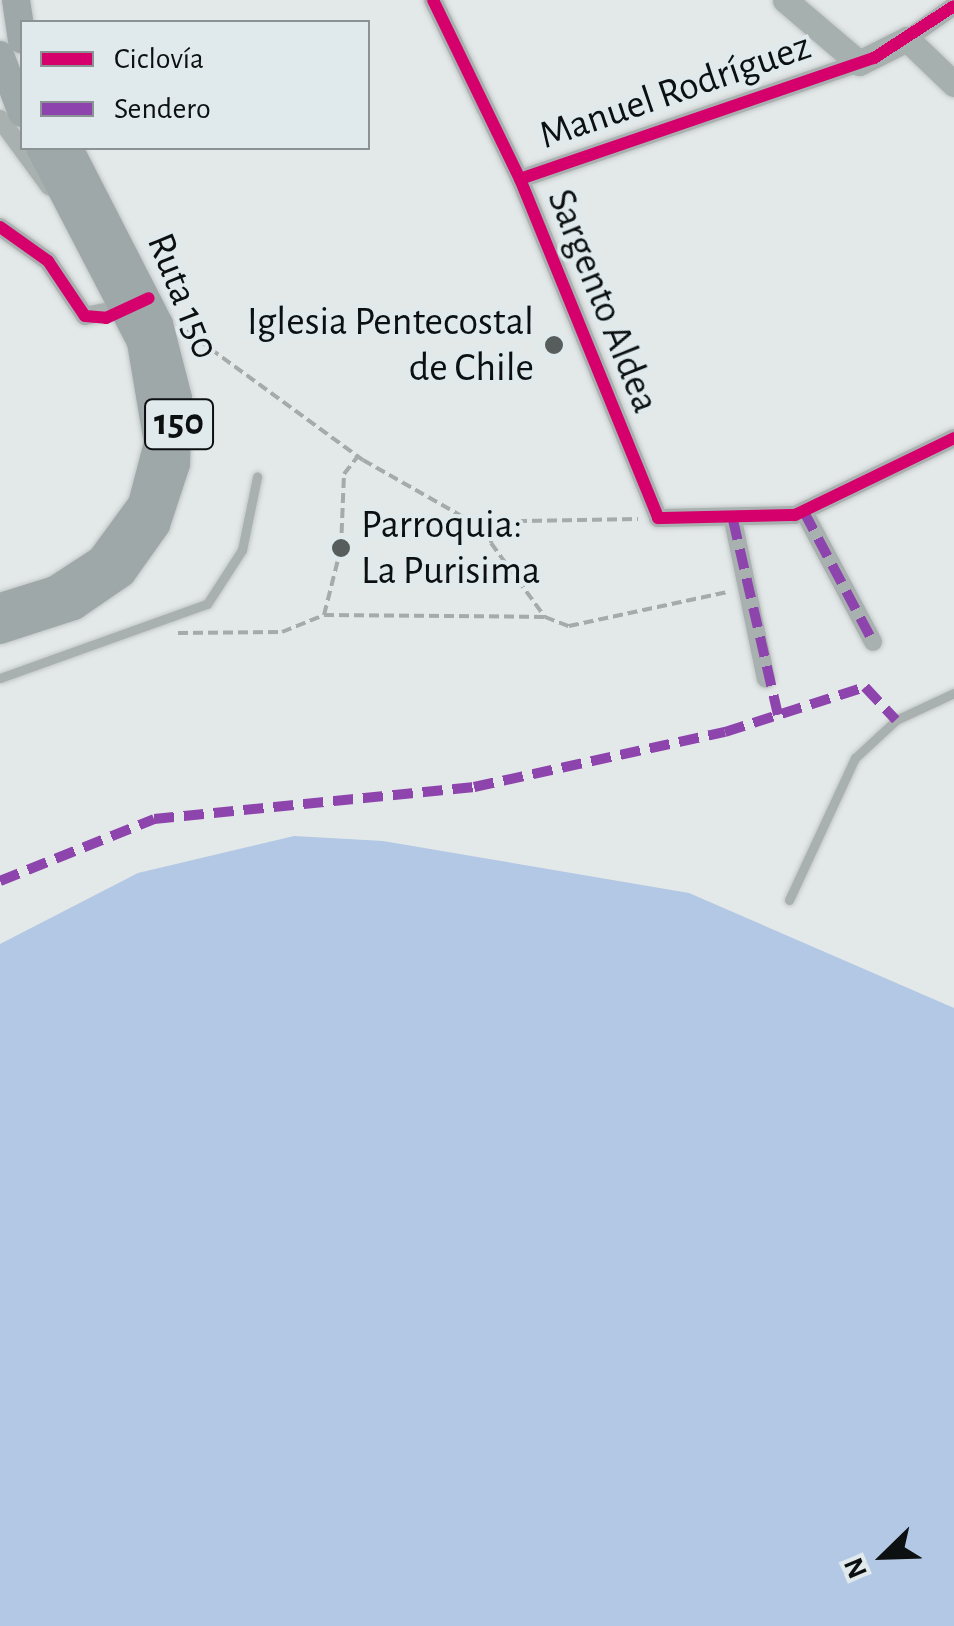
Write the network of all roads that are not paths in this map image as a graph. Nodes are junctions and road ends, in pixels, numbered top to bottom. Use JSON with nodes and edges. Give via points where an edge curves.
{"nodes":[{"id":1,"x":16,"y":0,"type":"edge"},
{"id":2,"x":433,"y":0,"type":"edge"},
{"id":3,"x":785,"y":0,"type":"edge"},
{"id":4,"x":954,"y":6,"type":"edge"},
{"id":5,"x":20,"y":27,"type":"edge"},
{"id":6,"x":908,"y":40,"type":"junction"},
{"id":7,"x":0,"y":55,"type":"edge"},
{"id":8,"x":859,"y":63,"type":"junction"},
{"id":9,"x":954,"y":84,"type":"edge"},
{"id":10,"x":20,"y":108,"type":"edge"},
{"id":11,"x":0,"y":119,"type":"edge"},
{"id":12,"x":20,"y":144,"type":"edge"},
{"id":13,"x":25,"y":150,"type":"edge"},
{"id":14,"x":41,"y":150,"type":"edge"},
{"id":15,"x":70,"y":150,"type":"edge"},
{"id":16,"x":520,"y":178,"type":"junction"},
{"id":17,"x":80,"y":219,"type":"junction"},
{"id":18,"x":0,"y":227,"type":"edge"},
{"id":19,"x":138,"y":303,"type":"junction"},
{"id":20,"x":954,"y":438,"type":"edge"},
{"id":21,"x":257,"y":478,"type":"dead end"},
{"id":22,"x":804,"y":512,"type":"junction"},
{"id":23,"x":734,"y":520,"type":"junction"},
{"id":24,"x":0,"y":607,"type":"edge"},
{"id":25,"x":0,"y":630,"type":"edge"},
{"id":26,"x":873,"y":642,"type":"dead end"},
{"id":27,"x":0,"y":678,"type":"edge"},
{"id":28,"x":766,"y":678,"type":"dead end"},
{"id":29,"x":954,"y":693,"type":"edge"},
{"id":30,"x":788,"y":900,"type":"dead end"}],
"edges":[{"from":1,"to":5,"type":"main road"},
{"from":2,"to":16,"type":"street","name":"Sargento Aldea"},
{"from":3,"to":8,"type":"street"},
{"from":4,"to":6,"type":"street","name":"Manuel Rodríguez"},
{"from":6,"to":8,"type":"street","name":"Manuel Rodríguez"},
{"from":6,"to":9,"type":"street"},
{"from":7,"to":10,"type":"main road"},
{"from":8,"to":16,"type":"street","name":"Manuel Rodríguez"},
{"from":11,"to":12,"type":"street"},
{"from":13,"to":17,"type":"street"},
{"from":14,"to":17,"type":"main road","name":"Ruta 150","number":"150"},
{"from":15,"to":19,"type":"main road","name":"Ruta 150","number":"150"},
{"from":16,"to":23,"type":"street","name":"Sargento Aldea","via":[[658,518]]},
{"from":17,"to":19,"type":"main road","name":"Ruta 150","number":"150"},
{"from":18,"to":19,"type":"street","via":[[48,261],[85,316]]},
{"from":19,"to":24,"type":"main road","name":"Ruta 150","number":"150","via":[[159,421],[142,504],[87,572]]},
{"from":19,"to":25,"type":"main road","name":"Ruta 150","number":"150","via":[[178,398],[165,506],[109,585]]},
{"from":20,"to":22,"type":"street"},
{"from":21,"to":27,"type":"lane","via":[[224,587],[162,626]]},
{"from":22,"to":23,"type":"street"},
{"from":22,"to":26,"type":"street"},
{"from":23,"to":28,"type":"street"},
{"from":29,"to":30,"type":"lane","via":[[928,704],[855,758]]}]}
